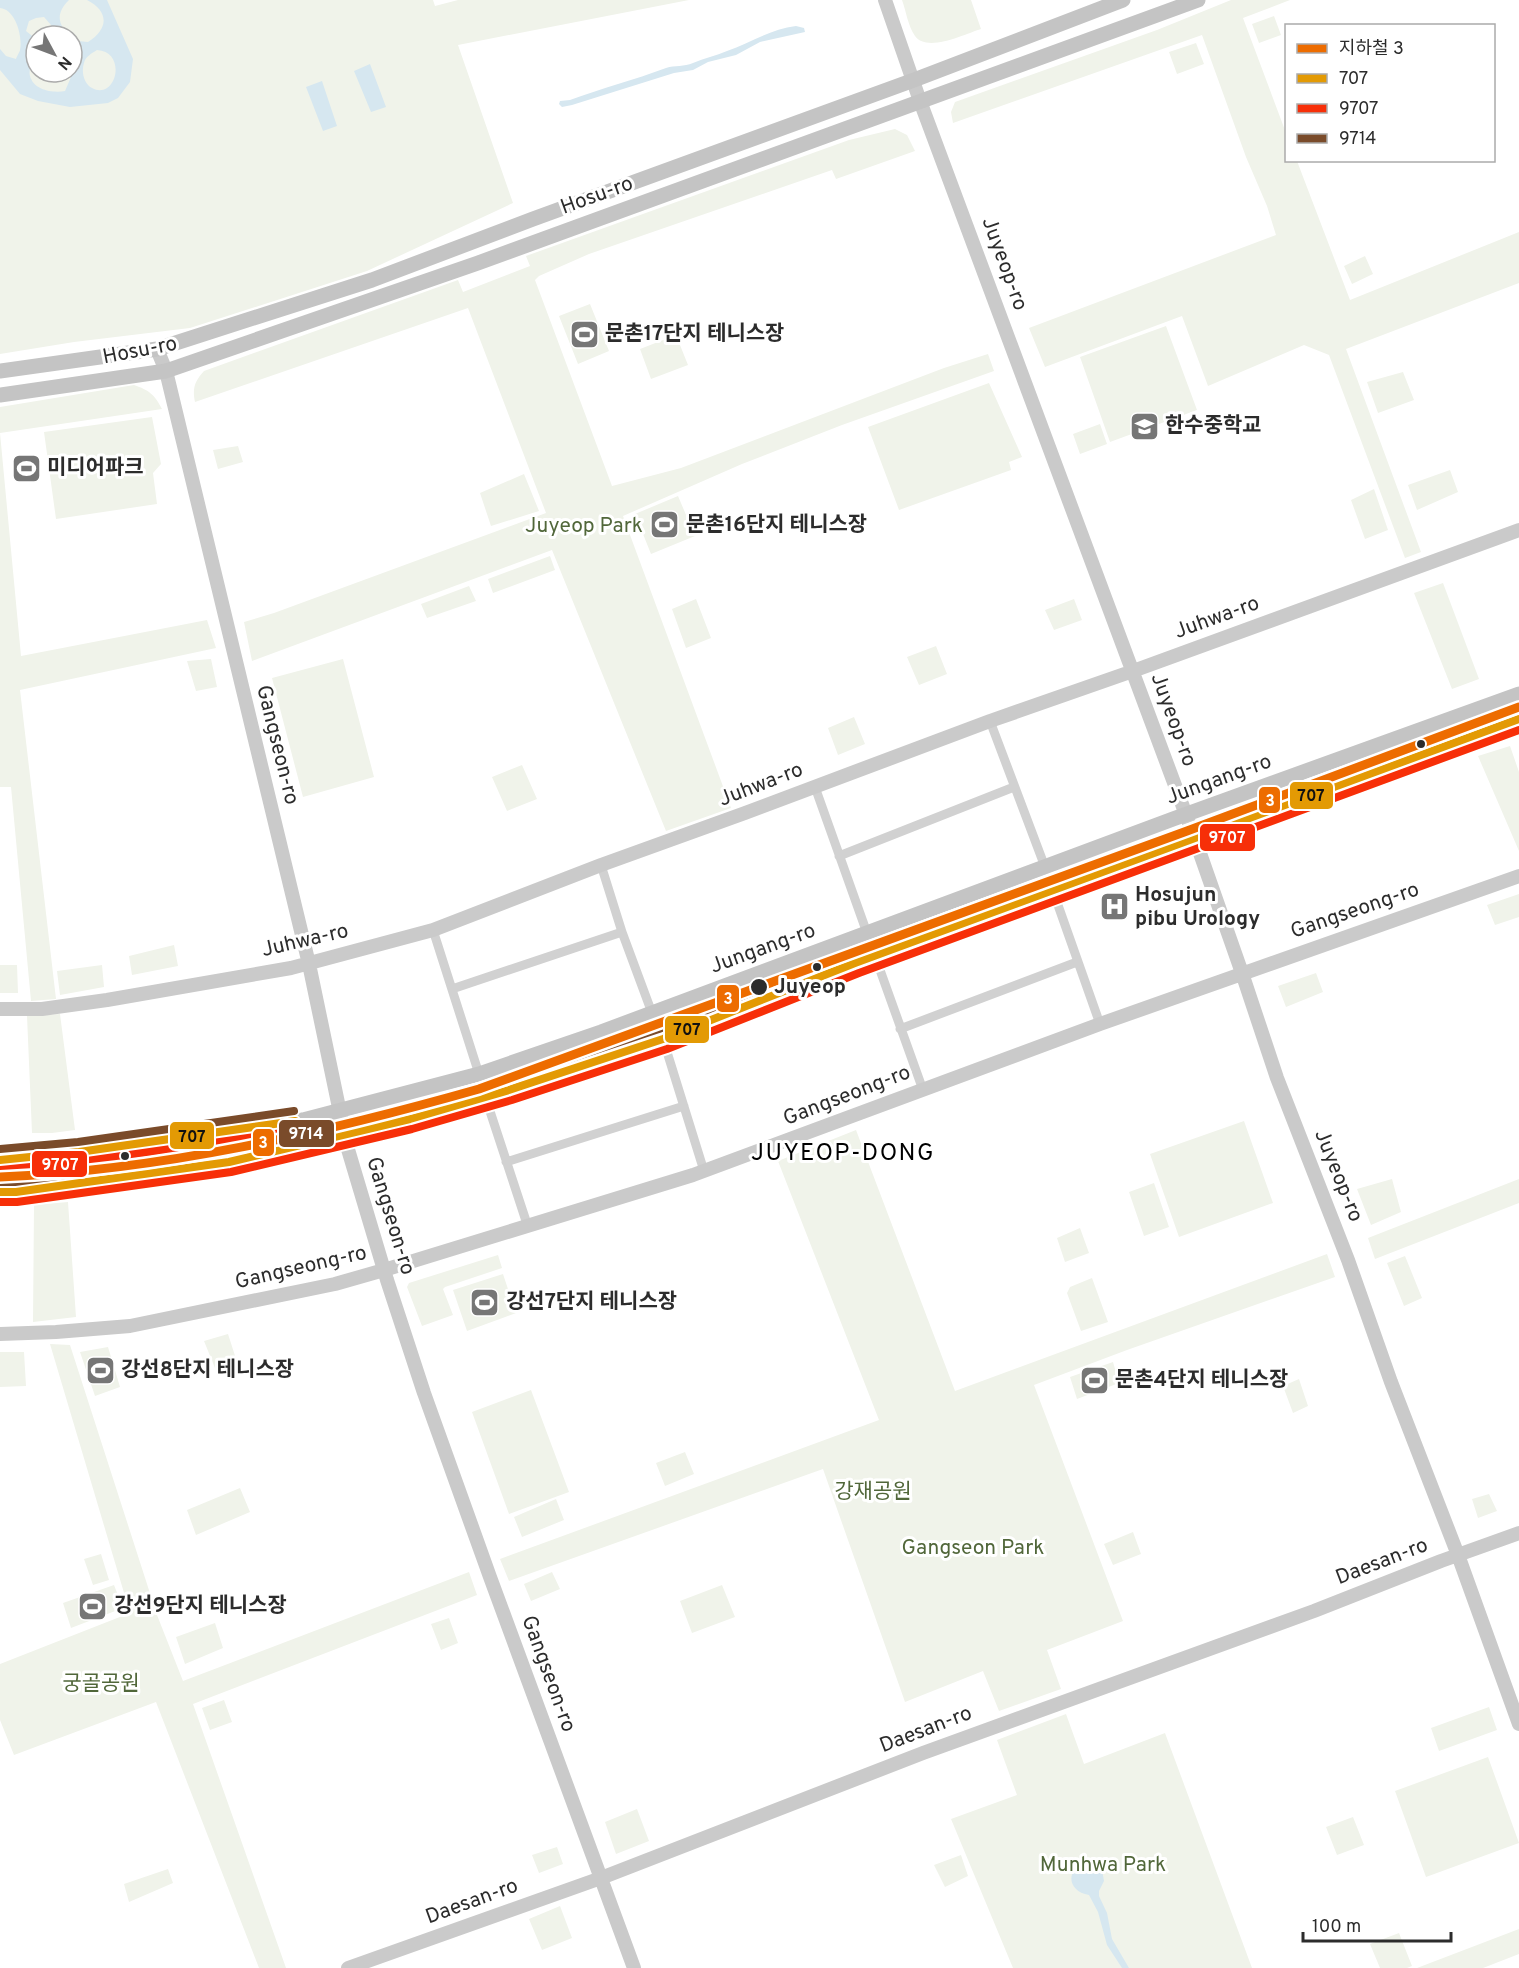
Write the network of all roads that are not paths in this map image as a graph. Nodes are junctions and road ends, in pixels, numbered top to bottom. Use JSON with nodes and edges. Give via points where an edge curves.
{"nodes":[{"id":1,"x":885,"y":0,"type":"edge"},
{"id":2,"x":1123,"y":0,"type":"edge"},
{"id":3,"x":1198,"y":0,"type":"edge"},
{"id":4,"x":914,"y":80,"type":"junction"},
{"id":5,"x":920,"y":100,"type":"junction"},
{"id":6,"x":157,"y":349,"type":"junction"},
{"id":7,"x":0,"y":371,"type":"edge"},
{"id":8,"x":166,"y":371,"type":"junction"},
{"id":9,"x":0,"y":395,"type":"edge"},
{"id":10,"x":1519,"y":530,"type":"edge"},
{"id":11,"x":1133,"y":671,"type":"junction"},
{"id":12,"x":1519,"y":694,"type":"edge"},
{"id":13,"x":1519,"y":719,"type":"edge"},
{"id":14,"x":990,"y":721,"type":"junction"},
{"id":15,"x":815,"y":787,"type":"junction"},
{"id":16,"x":1014,"y":787,"type":"junction"},
{"id":17,"x":1185,"y":815,"type":"junction"},
{"id":18,"x":1195,"y":839,"type":"junction"},
{"id":19,"x":839,"y":856,"type":"junction"},
{"id":20,"x":600,"y":866,"type":"junction"},
{"id":21,"x":1045,"y":867,"type":"junction"},
{"id":22,"x":1519,"y":876,"type":"edge"},
{"id":23,"x":1053,"y":891,"type":"junction"},
{"id":24,"x":433,"y":930,"type":"junction"},
{"id":25,"x":622,"y":932,"type":"junction"},
{"id":26,"x":867,"y":933,"type":"junction"},
{"id":27,"x":875,"y":956,"type":"junction"},
{"id":28,"x":1077,"y":962,"type":"junction"},
{"id":29,"x":309,"y":964,"type":"junction"},
{"id":30,"x":1242,"y":973,"type":"junction"},
{"id":31,"x":452,"y":989,"type":"junction"},
{"id":32,"x":0,"y":1009,"type":"edge"},
{"id":33,"x":652,"y":1013,"type":"junction"},
{"id":34,"x":1100,"y":1024,"type":"junction"},
{"id":35,"x":900,"y":1029,"type":"junction"},
{"id":36,"x":663,"y":1040,"type":"junction"},
{"id":37,"x":479,"y":1074,"type":"junction"},
{"id":38,"x":923,"y":1090,"type":"junction"},
{"id":39,"x":485,"y":1096,"type":"junction"},
{"id":40,"x":684,"y":1106,"type":"junction"},
{"id":41,"x":338,"y":1110,"type":"junction"},
{"id":42,"x":345,"y":1135,"type":"junction"},
{"id":43,"x":0,"y":1160,"type":"edge"},
{"id":44,"x":506,"y":1162,"type":"junction"},
{"id":45,"x":704,"y":1171,"type":"junction"},
{"id":46,"x":0,"y":1192,"type":"edge"},
{"id":47,"x":528,"y":1227,"type":"junction"},
{"id":48,"x":384,"y":1270,"type":"junction"},
{"id":49,"x":0,"y":1334,"type":"edge"},
{"id":50,"x":1519,"y":1533,"type":"edge"},
{"id":51,"x":1458,"y":1555,"type":"junction"},
{"id":52,"x":1519,"y":1724,"type":"edge"},
{"id":53,"x":601,"y":1878,"type":"junction"},
{"id":54,"x":348,"y":1968,"type":"edge"},
{"id":55,"x":634,"y":1968,"type":"edge"}],
"edges":[{"from":1,"to":4,"type":"street","name":"Juyeop-ro"},
{"from":2,"to":4,"type":"main road","name":"Hosu-ro"},
{"from":3,"to":5,"type":"main road","name":"Hosu-ro"},
{"from":4,"to":5,"type":"street","name":"Juyeop-ro"},
{"from":4,"to":6,"type":"main road","name":"Hosu-ro","via":[[372,280]]},
{"from":5,"to":8,"type":"main road","name":"Hosu-ro","via":[[478,263]]},
{"from":5,"to":11,"type":"street","name":"Juyeop-ro"},
{"from":6,"to":7,"type":"main road","name":"Hosu-ro"},
{"from":6,"to":8,"type":"street","name":"Gangseon-ro"},
{"from":8,"to":9,"type":"main road","name":"Hosu-ro"},
{"from":8,"to":29,"type":"street","name":"Gangseon-ro"},
{"from":10,"to":11,"type":"street","name":"Juhwa-ro"},
{"from":11,"to":14,"type":"street","name":"Juhwa-ro"},
{"from":11,"to":17,"type":"street","name":"Juyeop-ro"},
{"from":12,"to":17,"type":"main road","name":"Jungang-ro"},
{"from":13,"to":18,"type":"main road"},
{"from":14,"to":15,"type":"street","name":"Juhwa-ro"},
{"from":14,"to":16,"type":"street"},
{"from":15,"to":19,"type":"street"},
{"from":15,"to":20,"type":"street","name":"Juhwa-ro"},
{"from":16,"to":19,"type":"street"},
{"from":16,"to":21,"type":"street"},
{"from":17,"to":18,"type":"street","name":"Juyeop-ro"},
{"from":17,"to":21,"type":"main road","name":"Jungang-ro"},
{"from":18,"to":23,"type":"main road"},
{"from":18,"to":30,"type":"street","name":"Juyeop-ro"},
{"from":19,"to":26,"type":"street"},
{"from":20,"to":24,"type":"street","name":"Juhwa-ro"},
{"from":20,"to":25,"type":"street"},
{"from":21,"to":26,"type":"main road","name":"Jungang-ro"},
{"from":22,"to":30,"type":"street","name":"Gangseong-ro"},
{"from":23,"to":27,"type":"main road"},
{"from":23,"to":28,"type":"street"},
{"from":24,"to":29,"type":"street","name":"Juhwa-ro"},
{"from":24,"to":31,"type":"street"},
{"from":25,"to":31,"type":"street"},
{"from":25,"to":33,"type":"street"},
{"from":26,"to":33,"type":"main road","name":"Jungang-ro"},
{"from":27,"to":35,"type":"street"},
{"from":27,"to":36,"type":"main road"},
{"from":28,"to":34,"type":"street"},
{"from":28,"to":35,"type":"street"},
{"from":29,"to":32,"type":"street","name":"Juhwa-ro","via":[[107,1000],[42,1009]]},
{"from":29,"to":41,"type":"street","name":"Gangseon-ro"},
{"from":30,"to":34,"type":"street","name":"Gangseong-ro"},
{"from":30,"to":51,"type":"street","name":"Juyeop-ro","via":[[1277,1078]]},
{"from":31,"to":37,"type":"street"},
{"from":33,"to":37,"type":"main road","name":"Jungang-ro"},
{"from":34,"to":38,"type":"street","name":"Gangseong-ro"},
{"from":35,"to":38,"type":"street"},
{"from":36,"to":39,"type":"main road"},
{"from":36,"to":40,"type":"street"},
{"from":37,"to":41,"type":"main road","name":"Jungang-ro"},
{"from":38,"to":45,"type":"street","name":"Gangseong-ro"},
{"from":39,"to":42,"type":"main road"},
{"from":39,"to":44,"type":"street"},
{"from":40,"to":44,"type":"street"},
{"from":40,"to":45,"type":"street"},
{"from":41,"to":42,"type":"street","name":"Gangseon-ro"},
{"from":41,"to":43,"type":"main road","name":"Jungang-ro","via":[[291,1121]]},
{"from":42,"to":46,"type":"main road","via":[[229,1161]]},
{"from":42,"to":48,"type":"street","name":"Gangseon-ro"},
{"from":44,"to":47,"type":"street"},
{"from":45,"to":47,"type":"street","name":"Gangseong-ro"},
{"from":47,"to":48,"type":"street","name":"Gangseong-ro"},
{"from":48,"to":49,"type":"street","name":"Gangseong-ro","via":[[335,1284],[130,1326]]},
{"from":48,"to":53,"type":"street","name":"Gangseon-ro","via":[[424,1393]]},
{"from":50,"to":51,"type":"street","name":"Daesan-ro"},
{"from":51,"to":52,"type":"street","name":"Juyeop-ro"},
{"from":51,"to":53,"type":"street","name":"Daesan-ro","via":[[923,1753]]},
{"from":53,"to":54,"type":"street","name":"Daesan-ro"},
{"from":53,"to":55,"type":"street","name":"Gangseon-ro"}]}
